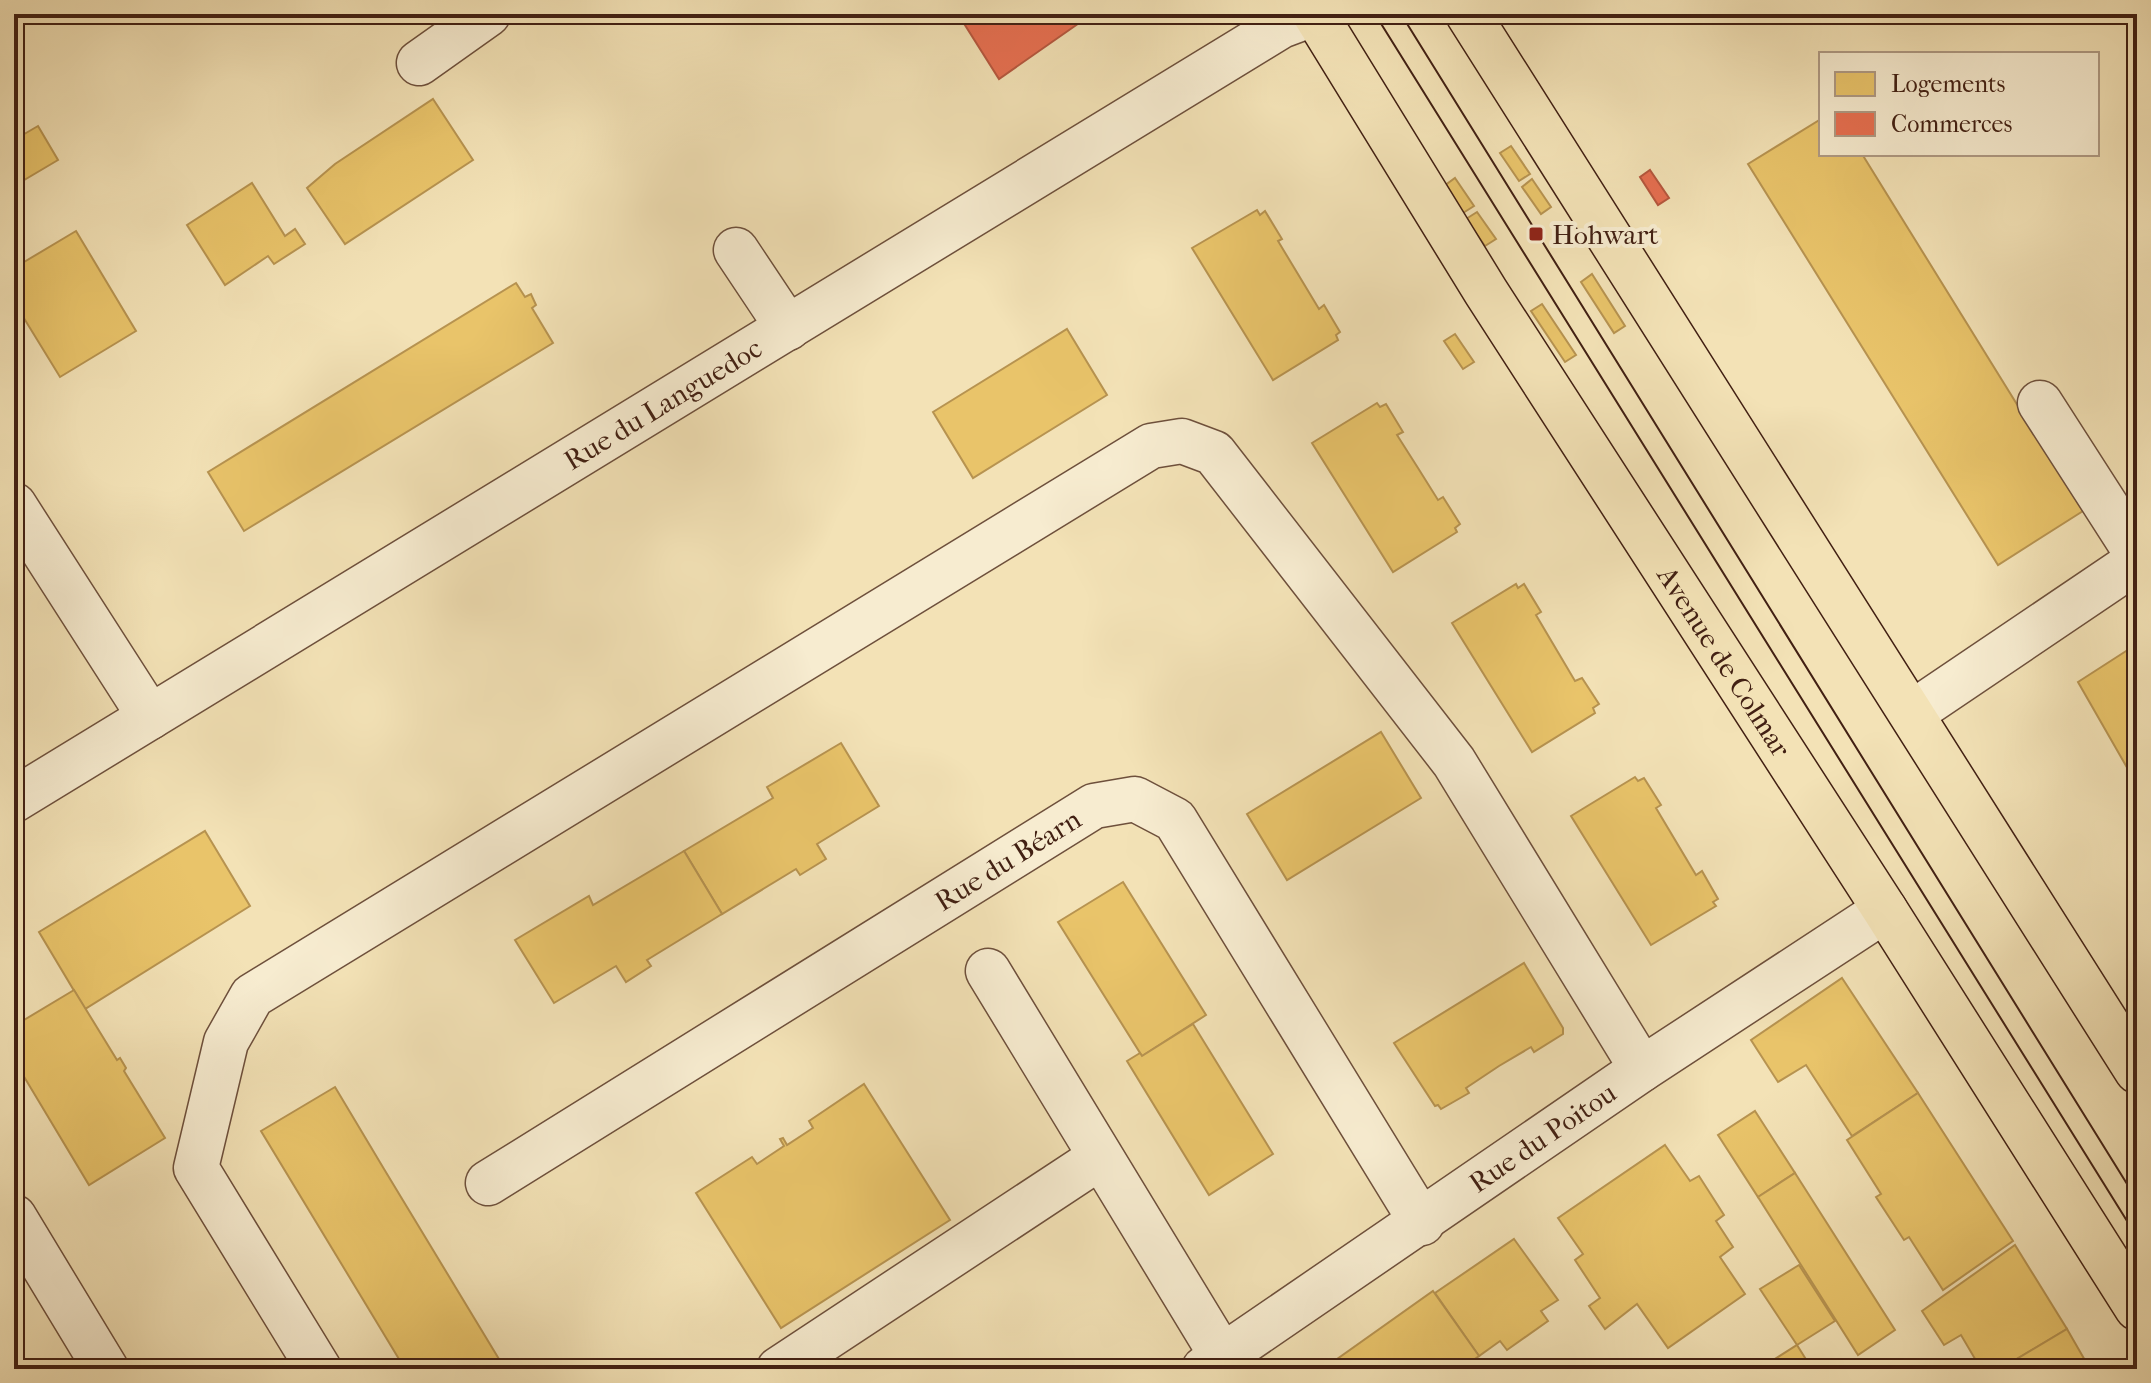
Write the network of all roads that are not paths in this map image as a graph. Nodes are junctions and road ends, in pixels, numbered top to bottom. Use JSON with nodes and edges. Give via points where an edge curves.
{"nodes":[{"id":1,"x":488,"y":14,"type":"edge"},
{"id":2,"x":1314,"y":14,"type":"edge"},
{"id":3,"x":1468,"y":14,"type":"edge"},
{"id":4,"x":419,"y":63,"type":"dead end"},
{"id":5,"x":736,"y":250,"type":"dead end"},
{"id":6,"x":788,"y":328,"type":"junction"},
{"id":7,"x":2040,"y":403,"type":"dead end"},
{"id":8,"x":14,"y":505,"type":"edge"},
{"id":9,"x":2137,"y":554,"type":"edge"},
{"id":10,"x":2137,"y":561,"type":"edge"},
{"id":11,"x":1912,"y":713,"type":"junction"},
{"id":12,"x":150,"y":717,"type":"junction"},
{"id":13,"x":14,"y":800,"type":"edge"},
{"id":14,"x":1885,"y":910,"type":"junction"},
{"id":15,"x":988,"y":971,"type":"dead end"},
{"id":16,"x":1642,"y":1069,"type":"junction"},
{"id":17,"x":2137,"y":1071,"type":"edge"},
{"id":18,"x":1099,"y":1158,"type":"junction"},
{"id":19,"x":488,"y":1183,"type":"dead end"},
{"id":20,"x":14,"y":1217,"type":"edge"},
{"id":21,"x":1422,"y":1223,"type":"junction"},
{"id":22,"x":2137,"y":1308,"type":"edge"},
{"id":23,"x":1213,"y":1363,"type":"edge"},
{"id":24,"x":106,"y":1369,"type":"edge"},
{"id":25,"x":319,"y":1369,"type":"edge"},
{"id":26,"x":779,"y":1369,"type":"edge"}],
"edges":[{"from":1,"to":4,"type":"street"},
{"from":2,"to":6,"type":"street","name":"Rue du Languedoc","via":[[1281,26],[1215,65]]},
{"from":2,"to":14,"type":"main road","name":"Avenue de Colmar","via":[[1486,292]]},
{"from":3,"to":11,"type":"main road"},
{"from":5,"to":6,"type":"street"},
{"from":6,"to":12,"type":"street","name":"Rue du Languedoc"},
{"from":7,"to":9,"type":"street"},
{"from":8,"to":12,"type":"street"},
{"from":10,"to":11,"type":"street"},
{"from":11,"to":17,"type":"main road"},
{"from":12,"to":13,"type":"street","name":"Rue du Languedoc"},
{"from":14,"to":16,"type":"street","name":"Rue du Poitou"},
{"from":14,"to":22,"type":"main road","name":"Avenue de Colmar"},
{"from":15,"to":18,"type":"street"},
{"from":16,"to":21,"type":"street","name":"Rue du Poitou"},
{"from":16,"to":25,"type":"street","via":[[1454,762],[1214,453],[1182,441],[1151,446],[252,996],[226,1042],[196,1168]]},
{"from":18,"to":23,"type":"street"},
{"from":18,"to":26,"type":"street"},
{"from":19,"to":21,"type":"street","name":"Rue du Béarn","via":[[1094,806],[1135,799],[1175,820]]},
{"from":20,"to":24,"type":"street"},
{"from":21,"to":23,"type":"street","name":"Rue du Poitou"}]}
